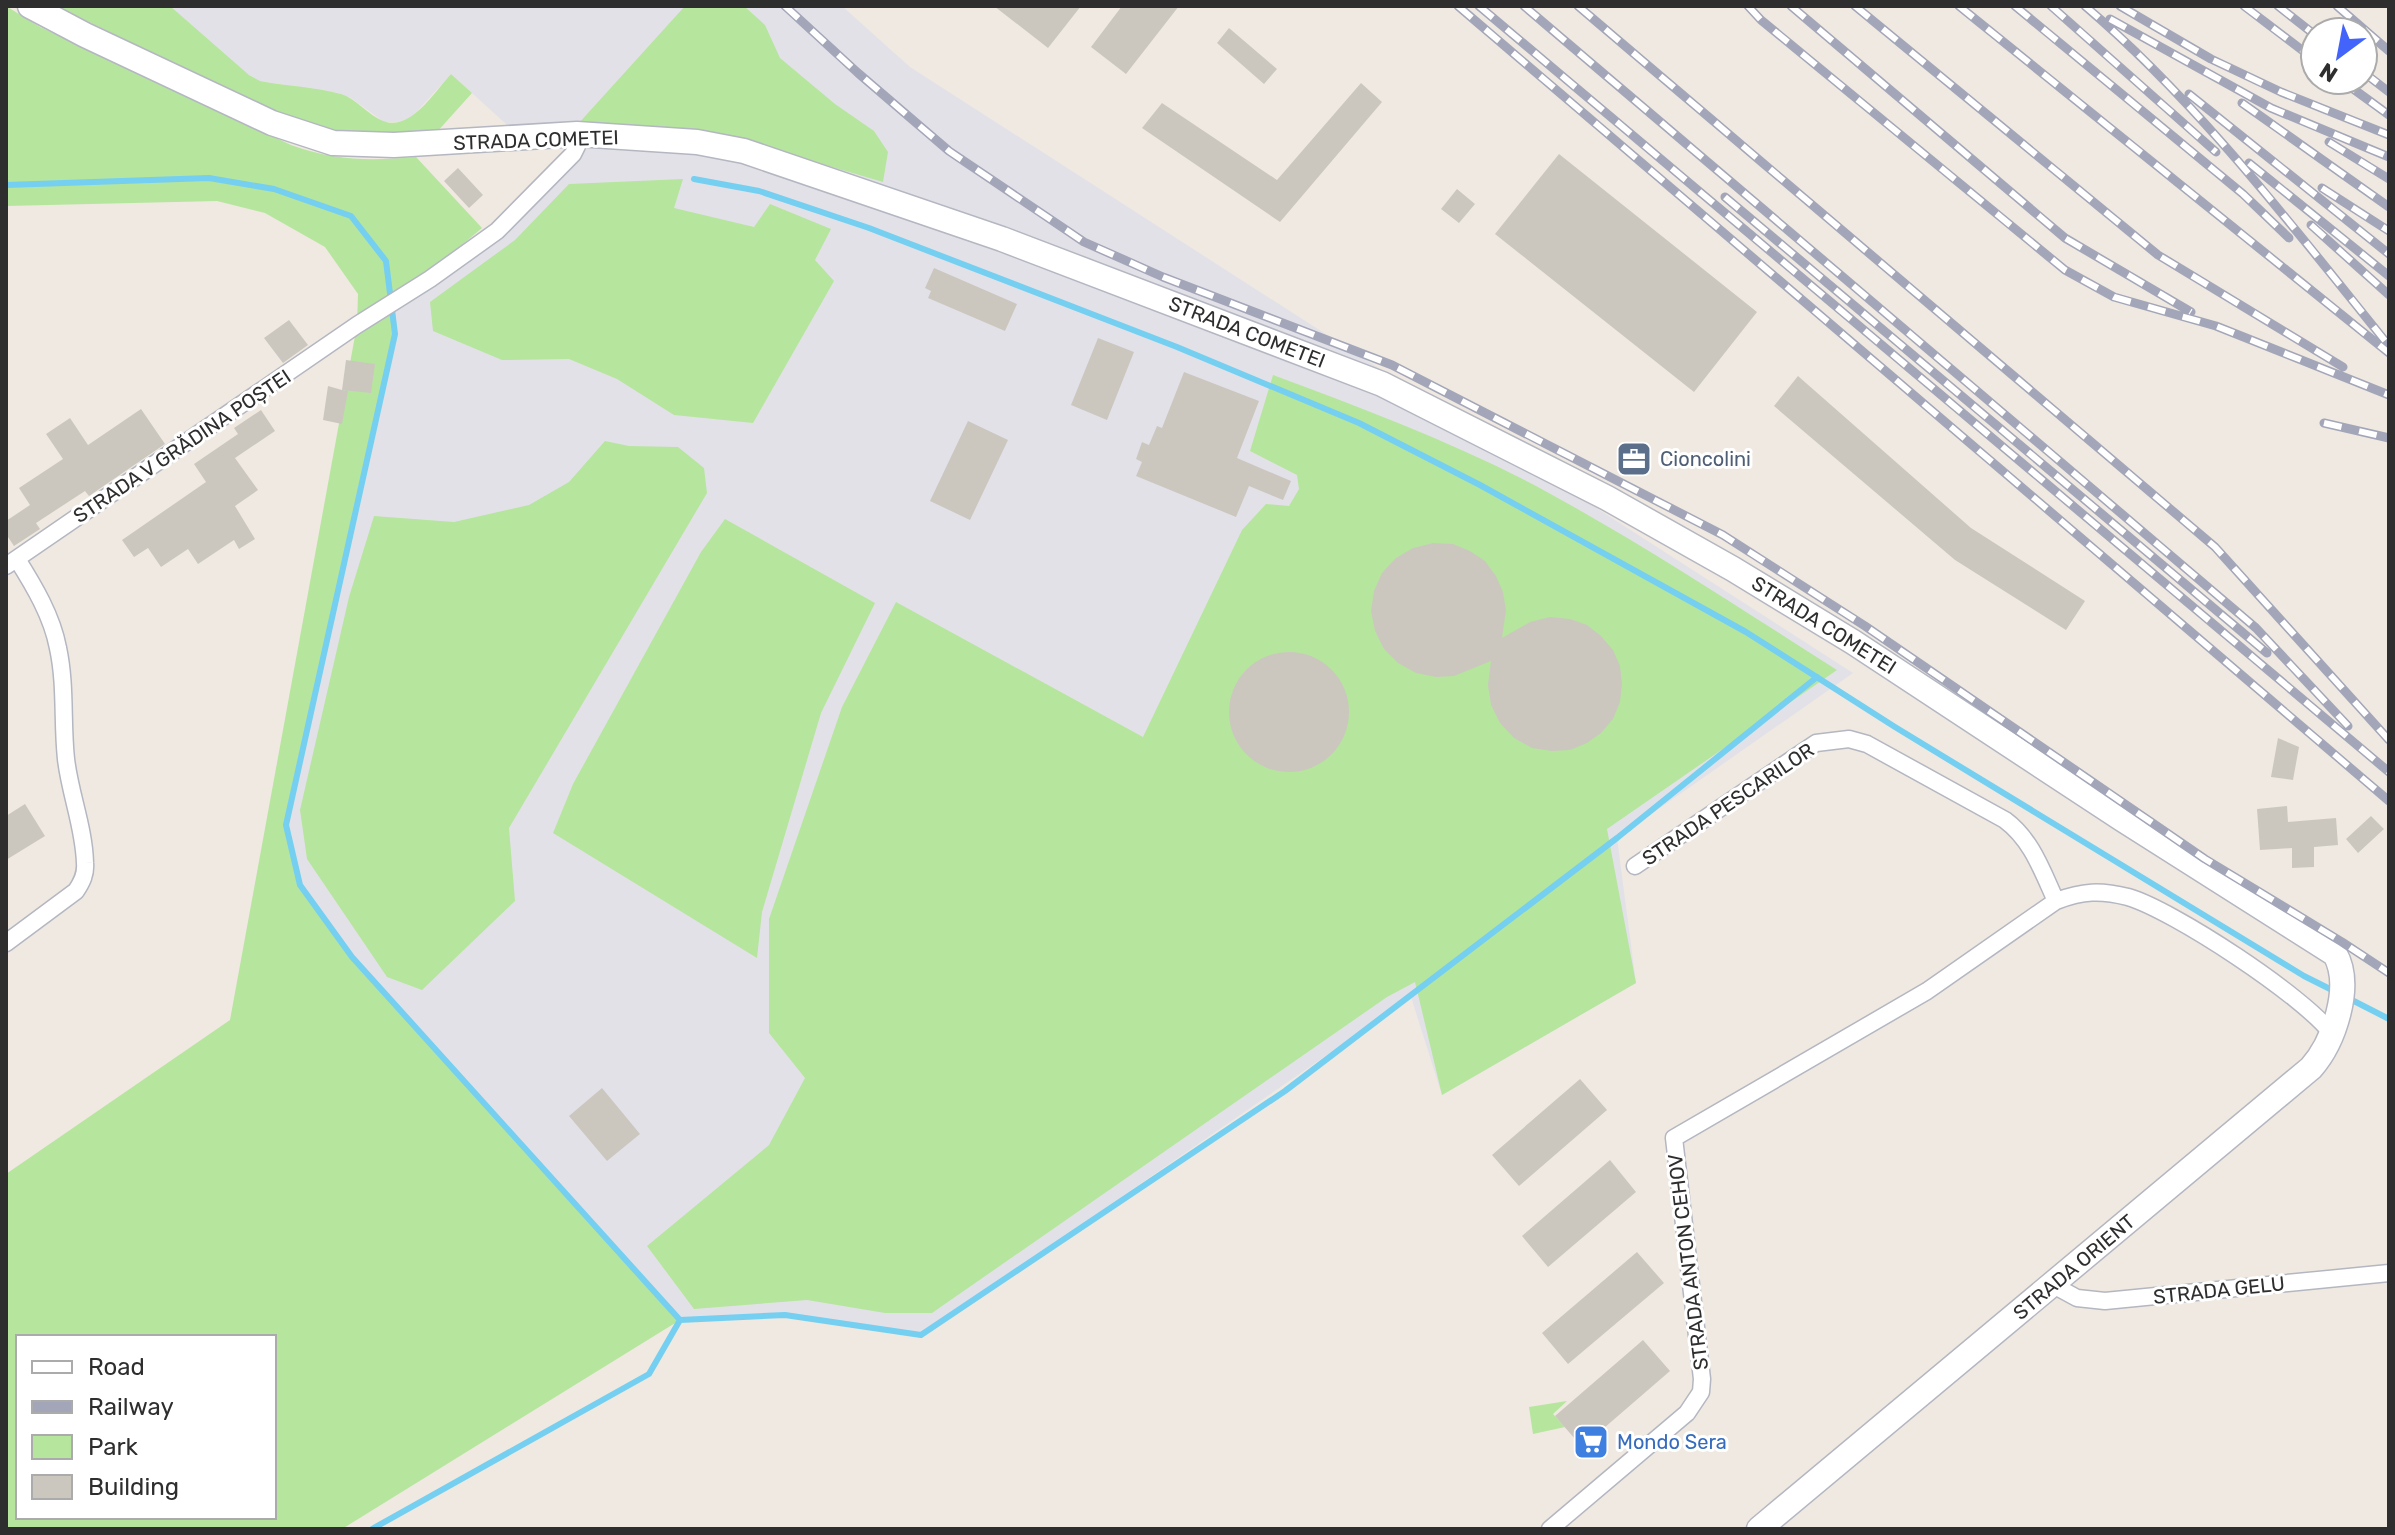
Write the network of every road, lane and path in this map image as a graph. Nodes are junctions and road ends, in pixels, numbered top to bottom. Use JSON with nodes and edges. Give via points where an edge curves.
{"nodes":[{"id":1,"x":30,"y":6,"type":"edge"},
{"id":2,"x":577,"y":134,"type":"junction"},
{"id":3,"x":12,"y":562,"type":"edge"},
{"id":4,"x":1635,"y":866,"type":"dead end"},
{"id":5,"x":2056,"y":901,"type":"junction"},
{"id":6,"x":6,"y":943,"type":"edge"},
{"id":7,"x":2344,"y":976,"type":"joint"},
{"id":8,"x":2334,"y":1026,"type":"junction"},
{"id":9,"x":2389,"y":1273,"type":"edge"},
{"id":10,"x":2053,"y":1285,"type":"junction"},
{"id":11,"x":1550,"y":1529,"type":"edge"},
{"id":12,"x":1759,"y":1529,"type":"edge"}],
"edges":[{"from":1,"to":2,"type":"street","name":"STRADA COMETEI","via":[[272,123],[333,143],[394,145]]},
{"from":2,"to":3,"type":"street","name":"STRADA V GRĂDINA POȘTEI","via":[[573,154],[497,231]]},
{"from":2,"to":7,"type":"street","name":"STRADA COMETEI","via":[[697,142],[744,151],[1002,239],[1382,384],[1607,498],[1827,626],[2335,954]]},
{"from":3,"to":6,"type":"street","via":[[36,589],[58,646],[66,762],[86,867],[76,891]]},
{"from":4,"to":5,"type":"street","name":"STRADA PESCARILOR","via":[[1816,743],[1849,739],[1867,744],[2019,830]]},
{"from":5,"to":8,"type":"street","via":[[2087,891],[2129,897],[2172,916]]},
{"from":5,"to":11,"type":"street","name":"STRADA ANTON CEHOV","via":[[1927,991],[1674,1138],[1701,1392],[1687,1413]]},
{"from":7,"to":8,"type":"street","name":"STRADA ORIENT"},
{"from":8,"to":10,"type":"street","name":"STRADA ORIENT","via":[[2311,1068]]},
{"from":9,"to":10,"type":"street","name":"STRADA GELU","via":[[2105,1301],[2085,1300]]},
{"from":10,"to":12,"type":"street","name":"STRADA ORIENT"}]}
